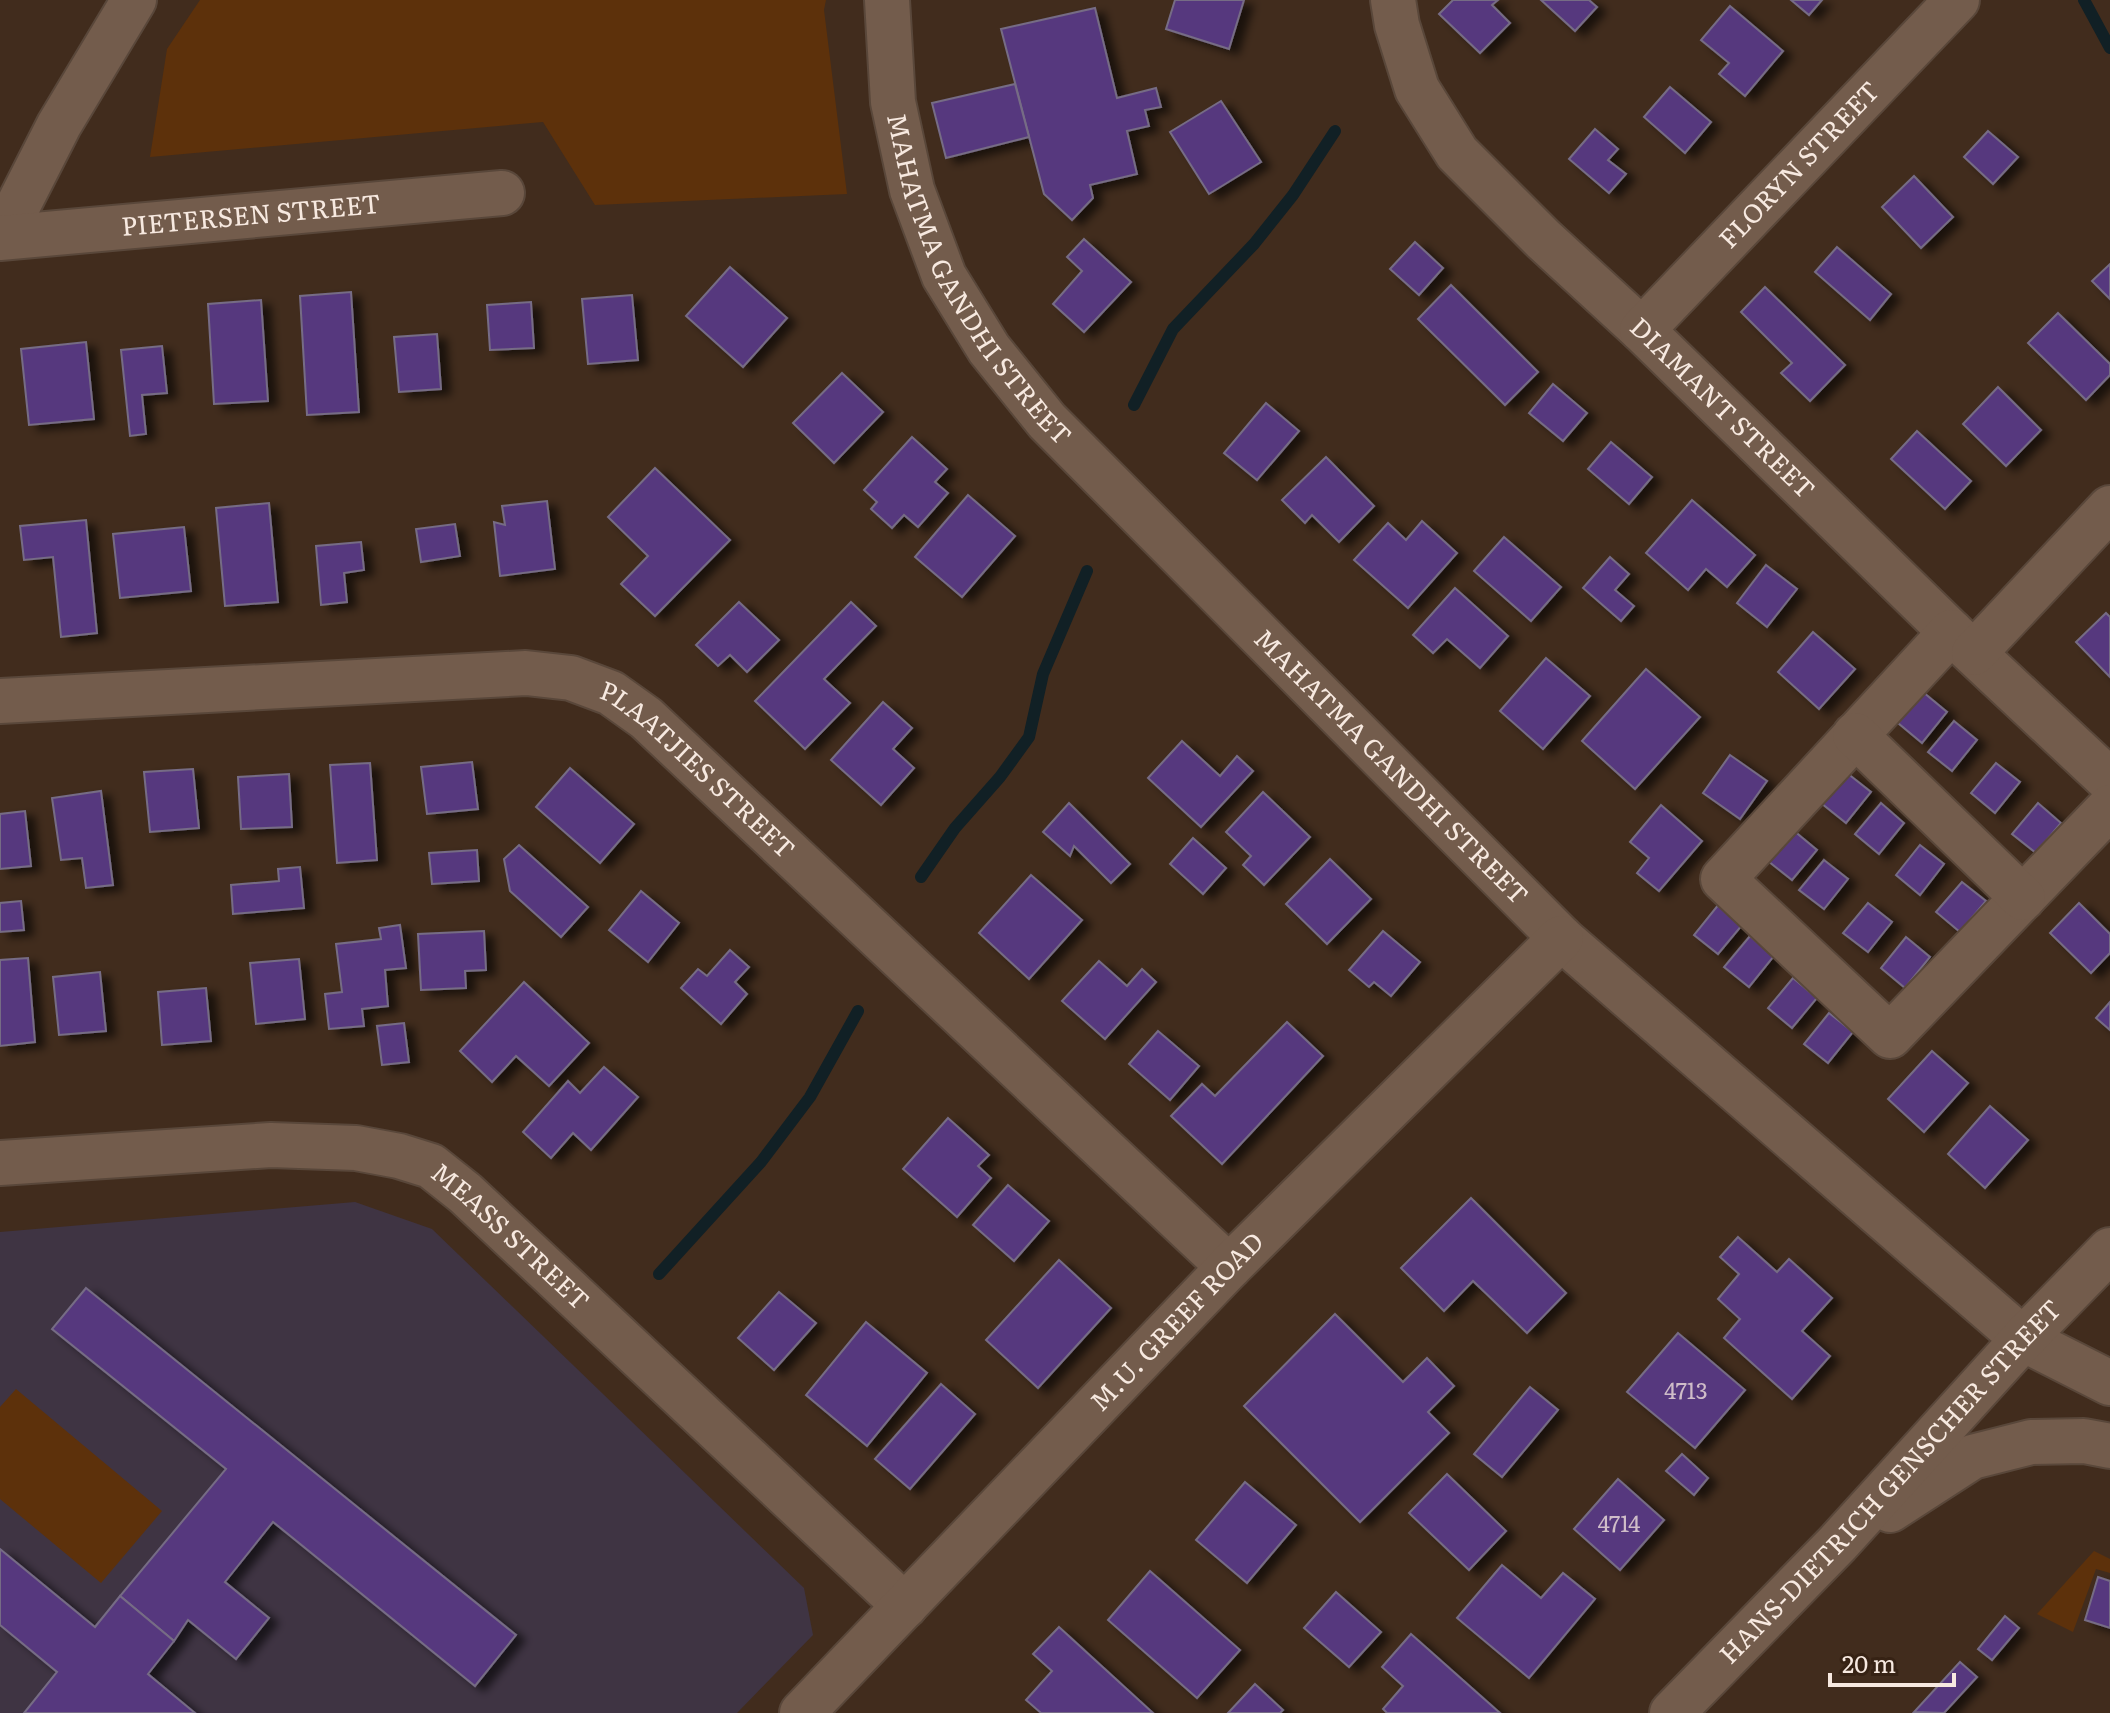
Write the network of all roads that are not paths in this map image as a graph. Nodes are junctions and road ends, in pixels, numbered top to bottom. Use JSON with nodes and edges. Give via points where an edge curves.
{"nodes":[{"id":1,"x":134,"y":0,"type":"edge"},
{"id":2,"x":887,"y":0,"type":"edge"},
{"id":3,"x":1393,"y":0,"type":"edge"},
{"id":4,"x":1957,"y":0,"type":"edge"},
{"id":5,"x":502,"y":193,"type":"dead end"},
{"id":6,"x":1,"y":238,"type":"edge"},
{"id":7,"x":1642,"y":330,"type":"junction"},
{"id":8,"x":2110,"y":508,"type":"edge"},
{"id":9,"x":1962,"y":642,"type":"junction"},
{"id":10,"x":0,"y":701,"type":"edge"},
{"id":11,"x":1855,"y":735,"type":"junction"},
{"id":12,"x":2110,"y":781,"type":"edge"},
{"id":13,"x":2110,"y":807,"type":"edge"},
{"id":14,"x":2023,"y":898,"type":"junction"},
{"id":15,"x":1561,"y":938,"type":"junction"},
{"id":16,"x":0,"y":1163,"type":"edge"},
{"id":17,"x":2110,"y":1250,"type":"edge"},
{"id":18,"x":1229,"y":1267,"type":"junction"},
{"id":19,"x":2023,"y":1339,"type":"junction"},
{"id":20,"x":2110,"y":1383,"type":"edge"},
{"id":21,"x":2110,"y":1446,"type":"edge"},
{"id":22,"x":1838,"y":1543,"type":"junction"},
{"id":23,"x":905,"y":1606,"type":"junction"},
{"id":24,"x":802,"y":1713,"type":"edge"},
{"id":25,"x":1672,"y":1713,"type":"edge"}],
"edges":[{"from":1,"to":6,"type":"street","via":[[59,125]]},
{"from":2,"to":15,"type":"street","name":"MAHATMA GANDHI STREET","via":[[893,102],[912,190],[944,276],[989,349],[1047,421]]},
{"from":3,"to":7,"type":"street","name":"DIAMANT STREET","via":[[1417,89],[1457,153]]},
{"from":4,"to":7,"type":"street","name":"FLORYN STREET"},
{"from":5,"to":6,"type":"street","name":"PIETERSEN STREET"},
{"from":7,"to":9,"type":"street","name":"DIAMANT STREET"},
{"from":8,"to":9,"type":"street"},
{"from":9,"to":11,"type":"street"},
{"from":9,"to":12,"type":"street","name":"DIAMANT STREET"},
{"from":10,"to":18,"type":"street","name":"PLAATJIES STREET","via":[[526,673],[571,678],[611,693],[646,718]]},
{"from":11,"to":14,"type":"street"},
{"from":11,"to":14,"type":"street","via":[[1723,879],[1890,1036]]},
{"from":13,"to":14,"type":"street"},
{"from":15,"to":18,"type":"street","name":"M.U. GREEF ROAD"},
{"from":15,"to":19,"type":"street","name":"MAHATMA GANDHI STREET"},
{"from":16,"to":23,"type":"street","name":"MEASS STREET","via":[[271,1145],[356,1148],[431,1166]]},
{"from":17,"to":19,"type":"street","name":"HANS-DIETRICH GENSCHER STREET"},
{"from":18,"to":23,"type":"street","name":"M.U. GREEF ROAD"},
{"from":19,"to":20,"type":"street","name":"MAHATMA GANDHI STREET"},
{"from":19,"to":22,"type":"street","name":"HANS-DIETRICH GENSCHER STREET"},
{"from":21,"to":22,"type":"street","via":[[2031,1442],[1972,1457]]},
{"from":22,"to":25,"type":"street","name":"HANS-DIETRICH GENSCHER STREET"},
{"from":23,"to":24,"type":"street","name":"M.U. GREEF ROAD"}]}
